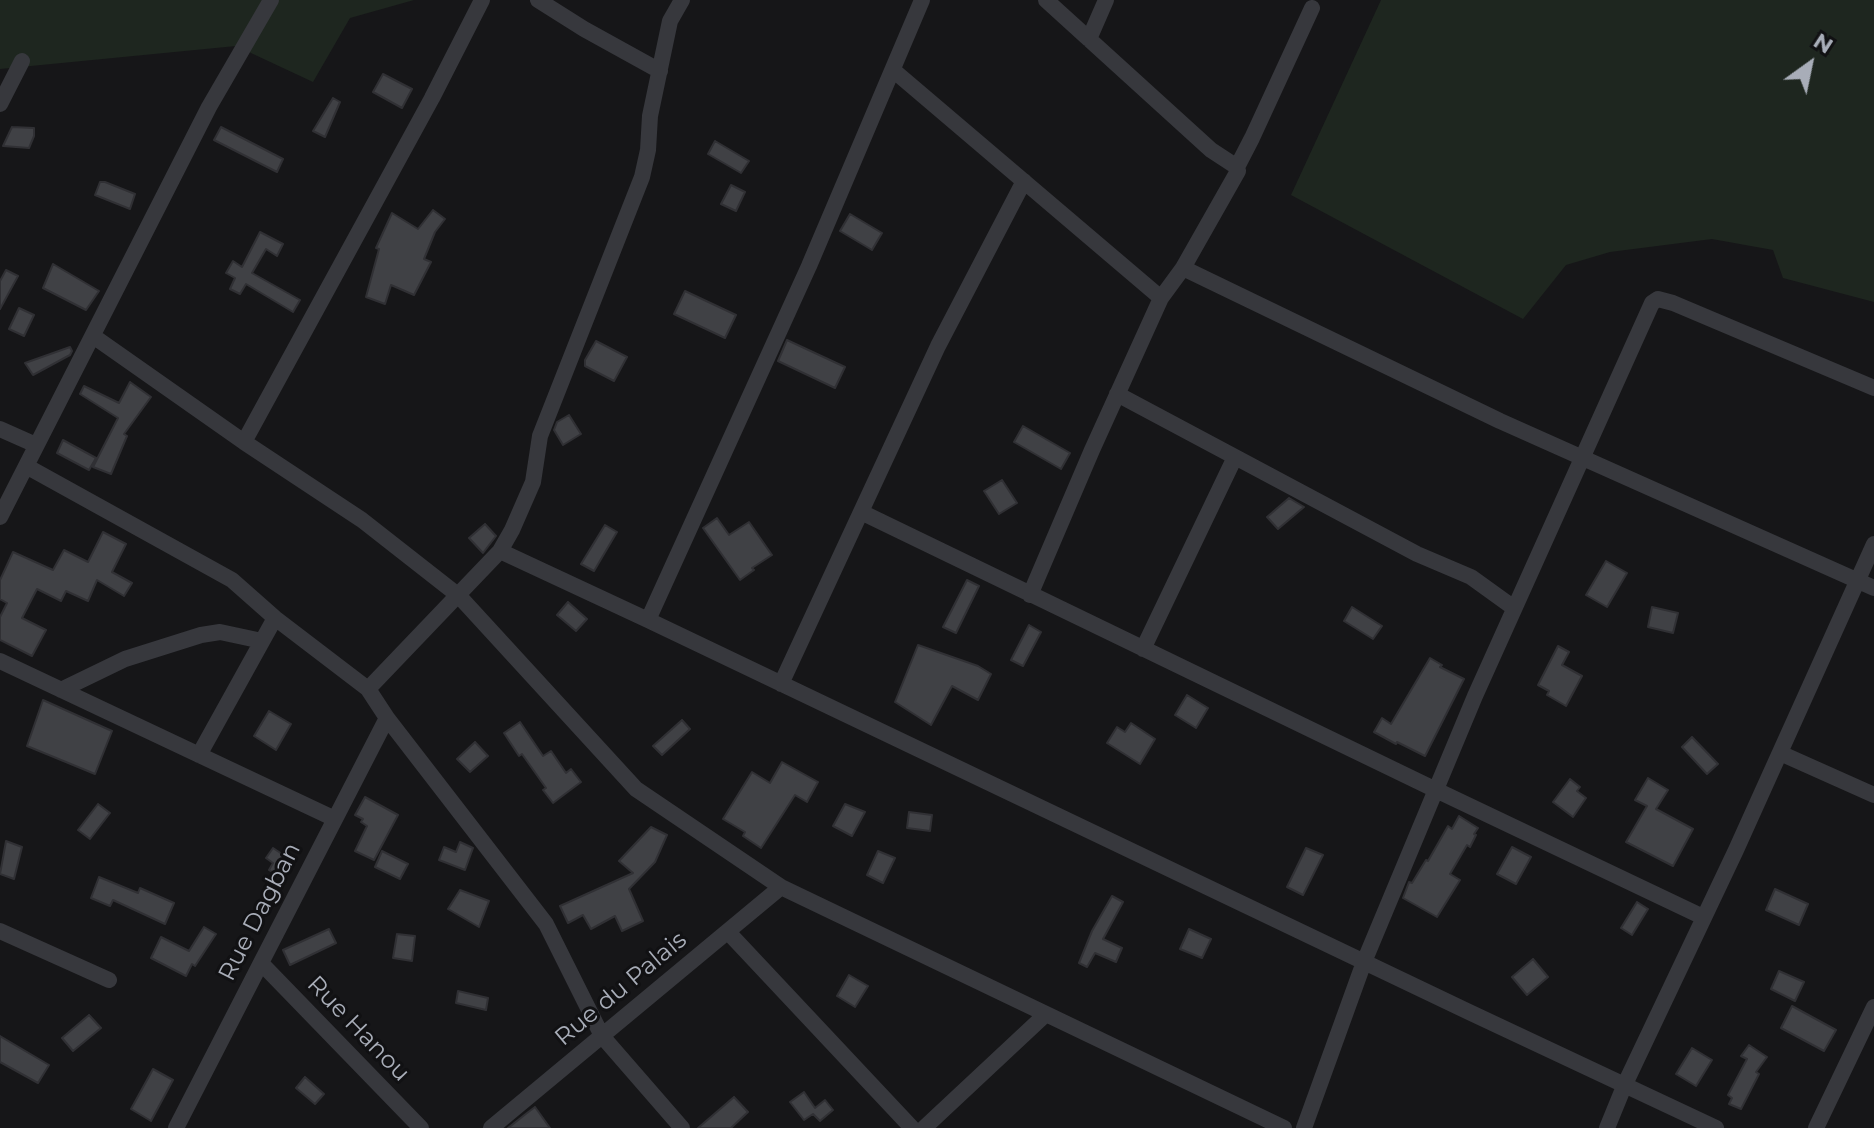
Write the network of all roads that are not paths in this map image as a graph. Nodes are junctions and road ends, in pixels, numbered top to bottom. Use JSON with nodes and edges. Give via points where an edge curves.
{"nodes":[{"id":1,"x":271,"y":0,"type":"edge"},
{"id":2,"x":482,"y":0,"type":"edge"},
{"id":3,"x":538,"y":0,"type":"edge"},
{"id":4,"x":682,"y":0,"type":"edge"},
{"id":5,"x":903,"y":0,"type":"edge"},
{"id":6,"x":1046,"y":0,"type":"edge"},
{"id":7,"x":1106,"y":0,"type":"edge"},
{"id":8,"x":920,"y":4,"type":"edge"},
{"id":9,"x":1312,"y":8,"type":"dead end"},
{"id":10,"x":1089,"y":39,"type":"junction"},
{"id":11,"x":22,"y":61,"type":"dead end"},
{"id":12,"x":893,"y":70,"type":"junction"},
{"id":13,"x":660,"y":71,"type":"junction"},
{"id":14,"x":0,"y":104,"type":"edge"},
{"id":15,"x":1237,"y":167,"type":"junction"},
{"id":16,"x":1024,"y":181,"type":"junction"},
{"id":17,"x":1183,"y":268,"type":"junction"},
{"id":18,"x":1161,"y":298,"type":"junction"},
{"id":19,"x":93,"y":336,"type":"junction"},
{"id":20,"x":1874,"y":388,"type":"edge"},
{"id":21,"x":1117,"y":394,"type":"junction"},
{"id":22,"x":0,"y":429,"type":"edge"},
{"id":23,"x":244,"y":442,"type":"junction"},
{"id":24,"x":36,"y":445,"type":"junction"},
{"id":25,"x":1235,"y":457,"type":"junction"},
{"id":26,"x":1582,"y":458,"type":"junction"},
{"id":27,"x":26,"y":466,"type":"junction"},
{"id":28,"x":861,"y":512,"type":"junction"},
{"id":29,"x":0,"y":517,"type":"edge"},
{"id":30,"x":1874,"y":544,"type":"edge"},
{"id":31,"x":500,"y":551,"type":"junction"},
{"id":32,"x":1857,"y":580,"type":"junction"},
{"id":33,"x":1874,"y":588,"type":"edge"},
{"id":34,"x":1030,"y":595,"type":"junction"},
{"id":35,"x":459,"y":596,"type":"junction"},
{"id":36,"x":1514,"y":608,"type":"junction"},
{"id":37,"x":275,"y":618,"type":"junction"},
{"id":38,"x":648,"y":620,"type":"junction"},
{"id":39,"x":262,"y":641,"type":"junction"},
{"id":40,"x":1143,"y":649,"type":"junction"},
{"id":41,"x":0,"y":661,"type":"edge"},
{"id":42,"x":781,"y":684,"type":"junction"},
{"id":43,"x":368,"y":689,"type":"junction"},
{"id":44,"x":61,"y":690,"type":"junction"},
{"id":45,"x":387,"y":718,"type":"junction"},
{"id":46,"x":1780,"y":753,"type":"junction"},
{"id":47,"x":199,"y":755,"type":"junction"},
{"id":48,"x":1436,"y":790,"type":"junction"},
{"id":49,"x":1874,"y":795,"type":"edge"},
{"id":50,"x":335,"y":819,"type":"junction"},
{"id":51,"x":781,"y":887,"type":"junction"},
{"id":52,"x":1703,"y":917,"type":"junction"},
{"id":53,"x":0,"y":931,"type":"edge"},
{"id":54,"x":728,"y":932,"type":"junction"},
{"id":55,"x":1364,"y":962,"type":"junction"},
{"id":56,"x":261,"y":963,"type":"junction"},
{"id":57,"x":109,"y":980,"type":"dead end"},
{"id":58,"x":1874,"y":1007,"type":"edge"},
{"id":59,"x":1046,"y":1014,"type":"junction"},
{"id":60,"x":602,"y":1036,"type":"junction"},
{"id":61,"x":1625,"y":1084,"type":"junction"},
{"id":62,"x":176,"y":1128,"type":"edge"},
{"id":63,"x":421,"y":1128,"type":"edge"},
{"id":64,"x":491,"y":1128,"type":"edge"},
{"id":65,"x":682,"y":1128,"type":"edge"},
{"id":66,"x":912,"y":1128,"type":"edge"},
{"id":67,"x":924,"y":1128,"type":"edge"},
{"id":68,"x":1284,"y":1128,"type":"edge"},
{"id":69,"x":1304,"y":1128,"type":"edge"},
{"id":70,"x":1607,"y":1128,"type":"edge"},
{"id":71,"x":1716,"y":1128,"type":"edge"},
{"id":72,"x":1816,"y":1128,"type":"edge"}],
"edges":[{"from":1,"to":19,"type":"street","via":[[209,107]]},
{"from":2,"to":23,"type":"street"},
{"from":3,"to":13,"type":"street"},
{"from":4,"to":13,"type":"street","via":[[670,21]]},
{"from":5,"to":8,"type":"street"},
{"from":6,"to":10,"type":"street"},
{"from":7,"to":10,"type":"street"},
{"from":8,"to":12,"type":"street"},
{"from":9,"to":15,"type":"street"},
{"from":10,"to":15,"type":"street","via":[[1211,150]]},
{"from":11,"to":14,"type":"street"},
{"from":12,"to":16,"type":"street"},
{"from":12,"to":38,"type":"street"},
{"from":13,"to":31,"type":"street","via":[[642,177],[540,436],[533,482]]},
{"from":15,"to":17,"type":"street","via":[[1238,174]]},
{"from":16,"to":18,"type":"street"},
{"from":16,"to":28,"type":"street","via":[[938,346]]},
{"from":17,"to":18,"type":"street"},
{"from":17,"to":26,"type":"street"},
{"from":18,"to":21,"type":"street"},
{"from":19,"to":23,"type":"street"},
{"from":19,"to":24,"type":"street"},
{"from":20,"to":26,"type":"street","via":[[1658,299]]},
{"from":21,"to":25,"type":"street"},
{"from":21,"to":34,"type":"street"},
{"from":22,"to":24,"type":"street"},
{"from":23,"to":35,"type":"street","via":[[362,520]]},
{"from":24,"to":27,"type":"street"},
{"from":25,"to":36,"type":"street","via":[[1471,577]]},
{"from":25,"to":40,"type":"street"},
{"from":26,"to":32,"type":"street"},
{"from":26,"to":36,"type":"street"},
{"from":27,"to":29,"type":"street"},
{"from":27,"to":37,"type":"street","via":[[232,580]]},
{"from":28,"to":34,"type":"street"},
{"from":28,"to":42,"type":"street"},
{"from":30,"to":32,"type":"street"},
{"from":31,"to":35,"type":"street"},
{"from":31,"to":38,"type":"street"},
{"from":32,"to":33,"type":"street"},
{"from":32,"to":46,"type":"street"},
{"from":34,"to":40,"type":"street"},
{"from":35,"to":43,"type":"street"},
{"from":35,"to":51,"type":"street","via":[[636,789]]},
{"from":36,"to":48,"type":"street"},
{"from":37,"to":39,"type":"street"},
{"from":37,"to":43,"type":"street"},
{"from":38,"to":42,"type":"street"},
{"from":39,"to":44,"type":"street","via":[[220,632],[201,635],[125,659]]},
{"from":39,"to":47,"type":"street"},
{"from":40,"to":48,"type":"street"},
{"from":41,"to":44,"type":"street"},
{"from":42,"to":55,"type":"street"},
{"from":43,"to":45,"type":"street"},
{"from":44,"to":47,"type":"street"},
{"from":45,"to":50,"type":"street","name":"Rue Dagban"},
{"from":45,"to":60,"type":"street","via":[[546,924]]},
{"from":46,"to":49,"type":"street"},
{"from":46,"to":52,"type":"street"},
{"from":47,"to":50,"type":"street"},
{"from":48,"to":52,"type":"street"},
{"from":48,"to":55,"type":"street"},
{"from":50,"to":56,"type":"street","name":"Rue Dagban"},
{"from":51,"to":54,"type":"street","name":"Rue du Palais"},
{"from":51,"to":59,"type":"street"},
{"from":52,"to":61,"type":"street"},
{"from":53,"to":57,"type":"street"},
{"from":54,"to":60,"type":"street","name":"Rue du Palais"},
{"from":54,"to":66,"type":"street"},
{"from":55,"to":61,"type":"street"},
{"from":55,"to":69,"type":"street"},
{"from":56,"to":62,"type":"street","name":"Rue Dagban"},
{"from":56,"to":63,"type":"street","name":"Rue Hanou"},
{"from":58,"to":72,"type":"street"},
{"from":59,"to":67,"type":"street"},
{"from":59,"to":68,"type":"street"},
{"from":60,"to":64,"type":"street","name":"Rue du Palais"},
{"from":60,"to":65,"type":"street"},
{"from":61,"to":70,"type":"street"},
{"from":61,"to":71,"type":"street"}]}
